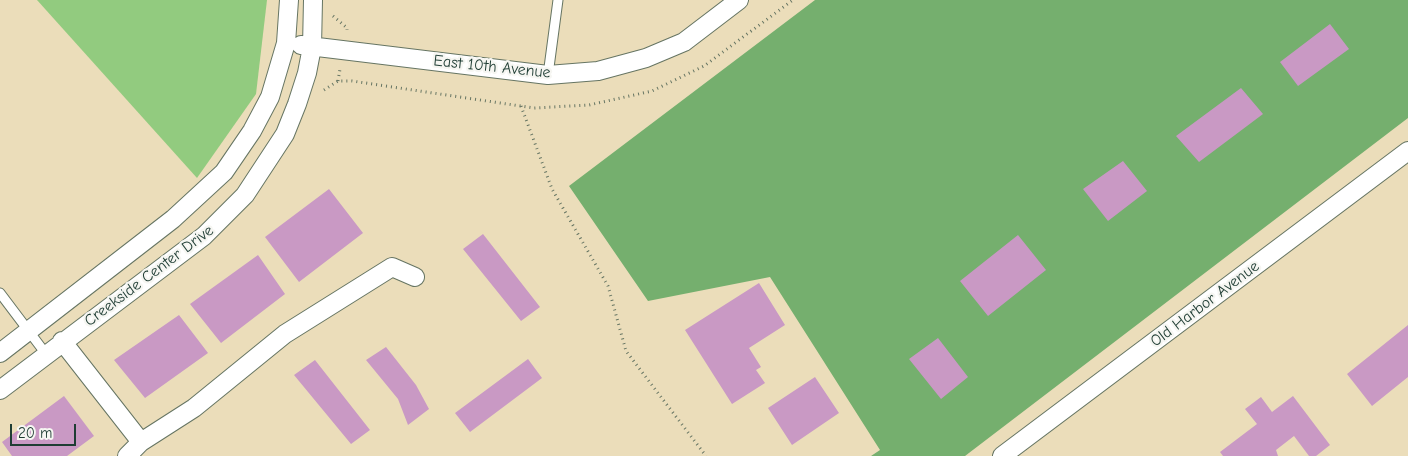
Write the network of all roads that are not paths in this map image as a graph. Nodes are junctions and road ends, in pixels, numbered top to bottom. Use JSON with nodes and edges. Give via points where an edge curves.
{"nodes":[{"id":1,"x":288,"y":0,"type":"edge"},
{"id":2,"x":313,"y":0,"type":"edge"},
{"id":3,"x":558,"y":0,"type":"edge"},
{"id":4,"x":739,"y":0,"type":"edge"},
{"id":5,"x":286,"y":43,"type":"junction"},
{"id":6,"x":312,"y":47,"type":"junction"},
{"id":7,"x":548,"y":75,"type":"junction"},
{"id":8,"x":1408,"y":152,"type":"edge"},
{"id":9,"x":415,"y":277,"type":"dead end"},
{"id":10,"x":0,"y":293,"type":"edge"},
{"id":11,"x":28,"y":331,"type":"junction"},
{"id":12,"x":62,"y":341,"type":"junction"},
{"id":13,"x":0,"y":353,"type":"edge"},
{"id":14,"x":46,"y":354,"type":"junction"},
{"id":15,"x":0,"y":390,"type":"edge"},
{"id":16,"x":141,"y":442,"type":"junction"},
{"id":17,"x":127,"y":456,"type":"edge"},
{"id":18,"x":1002,"y":456,"type":"edge"}],
"edges":[{"from":1,"to":5,"type":"street","name":"Creekside Center Drive"},
{"from":2,"to":6,"type":"street","name":"Creekside Center Drive"},
{"from":3,"to":7,"type":"lane"},
{"from":4,"to":7,"type":"street","name":"East 10th Avenue","via":[[684,42],[646,58],[598,71]]},
{"from":5,"to":6,"type":"street","name":"East 10th Avenue"},
{"from":5,"to":11,"type":"street","name":"Creekside Center Drive","via":[[270,98],[224,172],[173,219]]},
{"from":6,"to":7,"type":"street","name":"East 10th Avenue"},
{"from":6,"to":12,"type":"street","name":"Creekside Center Drive","via":[[307,73],[284,134],[245,195],[204,236]]},
{"from":8,"to":18,"type":"street","name":"Old Harbor Avenue"},
{"from":9,"to":16,"type":"street","via":[[392,267],[285,334],[194,408]]},
{"from":10,"to":11,"type":"lane"},
{"from":11,"to":13,"type":"street","name":"Creekside Center Drive"},
{"from":11,"to":14,"type":"lane"},
{"from":12,"to":14,"type":"street","name":"Creekside Center Drive"},
{"from":12,"to":16,"type":"street"},
{"from":14,"to":15,"type":"street","name":"Creekside Center Drive"},
{"from":16,"to":17,"type":"street"}]}
